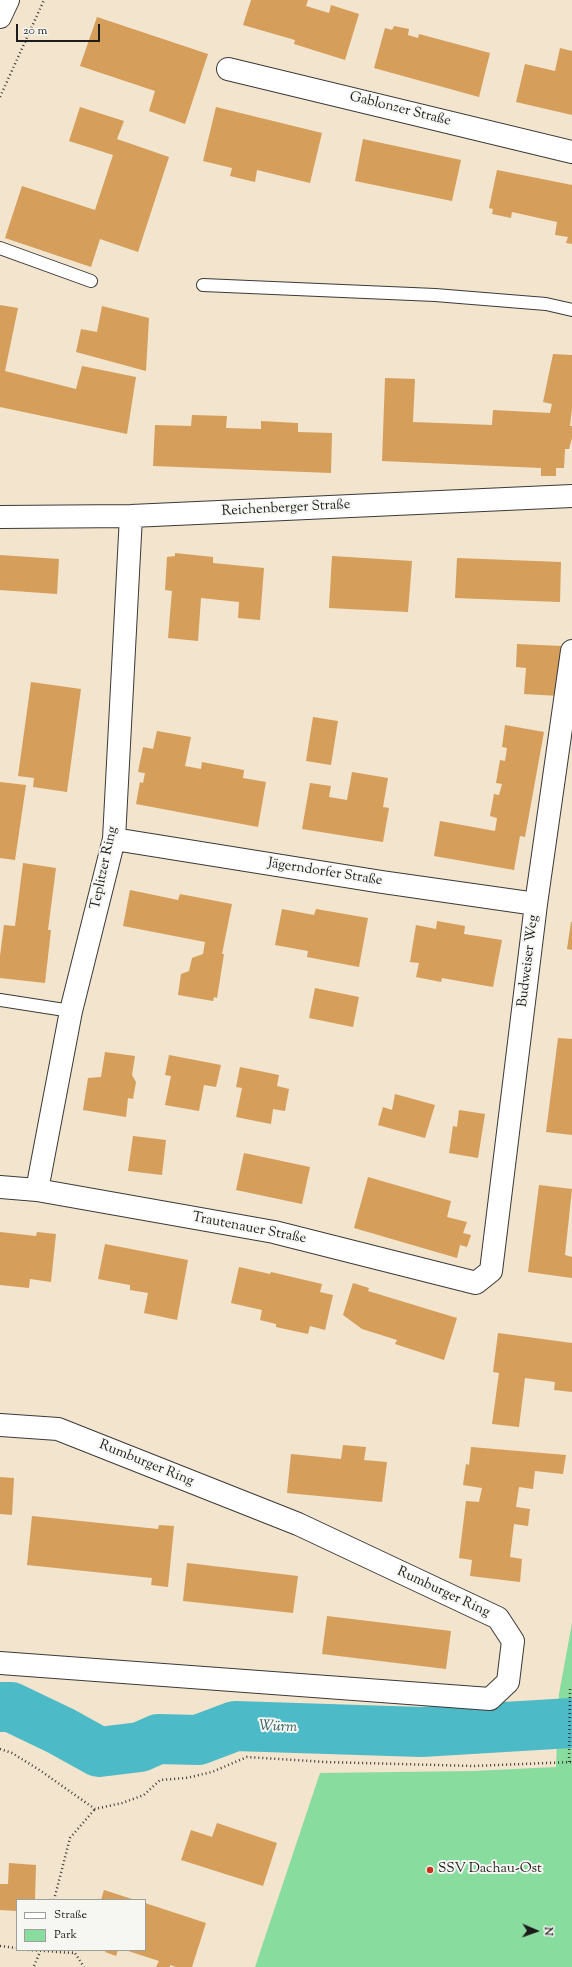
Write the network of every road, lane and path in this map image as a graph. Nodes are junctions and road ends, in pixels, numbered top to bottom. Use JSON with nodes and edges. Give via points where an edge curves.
{"nodes":[{"id":1,"x":8,"y":0,"type":"edge"},
{"id":2,"x":44,"y":0,"type":"edge"},
{"id":3,"x":0,"y":17,"type":"edge"},
{"id":4,"x":228,"y":69,"type":"dead end"},
{"id":5,"x":0,"y":97,"type":"edge"},
{"id":6,"x":572,"y":152,"type":"edge"},
{"id":7,"x":0,"y":248,"type":"edge"},
{"id":8,"x":91,"y":281,"type":"dead end"},
{"id":9,"x":203,"y":285,"type":"dead end"},
{"id":10,"x":572,"y":310,"type":"edge"},
{"id":11,"x":572,"y":496,"type":"edge"},
{"id":12,"x":131,"y":516,"type":"junction"},
{"id":13,"x":0,"y":518,"type":"edge"},
{"id":14,"x":572,"y":651,"type":"edge"},
{"id":15,"x":114,"y":839,"type":"junction"},
{"id":16,"x":536,"y":904,"type":"junction"},
{"id":17,"x":0,"y":1000,"type":"edge"},
{"id":18,"x":71,"y":1011,"type":"junction"},
{"id":19,"x":0,"y":1187,"type":"edge"},
{"id":20,"x":37,"y":1190,"type":"junction"},
{"id":21,"x":491,"y":1271,"type":"joint"},
{"id":22,"x":0,"y":1425,"type":"edge"},
{"id":23,"x":0,"y":1663,"type":"edge"},
{"id":24,"x":570,"y":1686,"type":"dead end"},
{"id":25,"x":0,"y":1749,"type":"edge"},
{"id":26,"x":570,"y":1762,"type":"edge"},
{"id":27,"x":95,"y":1809,"type":"junction"},
{"id":28,"x":54,"y":1899,"type":"edge"},
{"id":29,"x":0,"y":1946,"type":"edge"},
{"id":30,"x":16,"y":1948,"type":"edge"},
{"id":31,"x":34,"y":1951,"type":"edge"},
{"id":32,"x":40,"y":1952,"type":"junction"},
{"id":33,"x":74,"y":1952,"type":"edge"},
{"id":34,"x":34,"y":1966,"type":"edge"},
{"id":35,"x":84,"y":1967,"type":"edge"}],
"edges":[{"from":1,"to":3,"type":"street"},
{"from":2,"to":5,"type":"path"},
{"from":4,"to":6,"type":"street","name":"Gablonzer Straße"},
{"from":7,"to":8,"type":"lane"},
{"from":9,"to":10,"type":"lane","via":[[435,295],[546,304]]},
{"from":11,"to":12,"type":"street","name":"Reichenberger Straße"},
{"from":12,"to":13,"type":"street","name":"Reichenberger Straße"},
{"from":12,"to":15,"type":"street","name":"Teplitzer Ring"},
{"from":14,"to":16,"type":"street","name":"Budweiser Weg"},
{"from":15,"to":16,"type":"street","name":"Jägerndorfer Straße"},
{"from":15,"to":18,"type":"street","name":"Teplitzer Ring"},
{"from":16,"to":21,"type":"street","name":"Budweiser Weg"},
{"from":17,"to":18,"type":"lane"},
{"from":18,"to":20,"type":"street","name":"Teplitzer Ring"},
{"from":19,"to":20,"type":"street","name":"Trautenauer Straße"},
{"from":20,"to":21,"type":"street","name":"Trautenauer Straße","via":[[274,1232],[476,1283]]},
{"from":22,"to":23,"type":"street","name":"Rumburger Ring","via":[[58,1429],[298,1524],[498,1618],[512,1641],[508,1682],[490,1699]]},
{"from":24,"to":26,"type":"path"},
{"from":25,"to":27,"type":"path","via":[[12,1753],[38,1769]]},
{"from":26,"to":27,"type":"path","via":[[473,1766],[247,1757],[212,1772],[160,1780],[144,1795]]},
{"from":27,"to":28,"type":"path","via":[[70,1838]]},
{"from":29,"to":30,"type":"path"},
{"from":31,"to":32,"type":"path"},
{"from":32,"to":33,"type":"path"},
{"from":32,"to":34,"type":"path"},
{"from":33,"to":35,"type":"path"}]}
